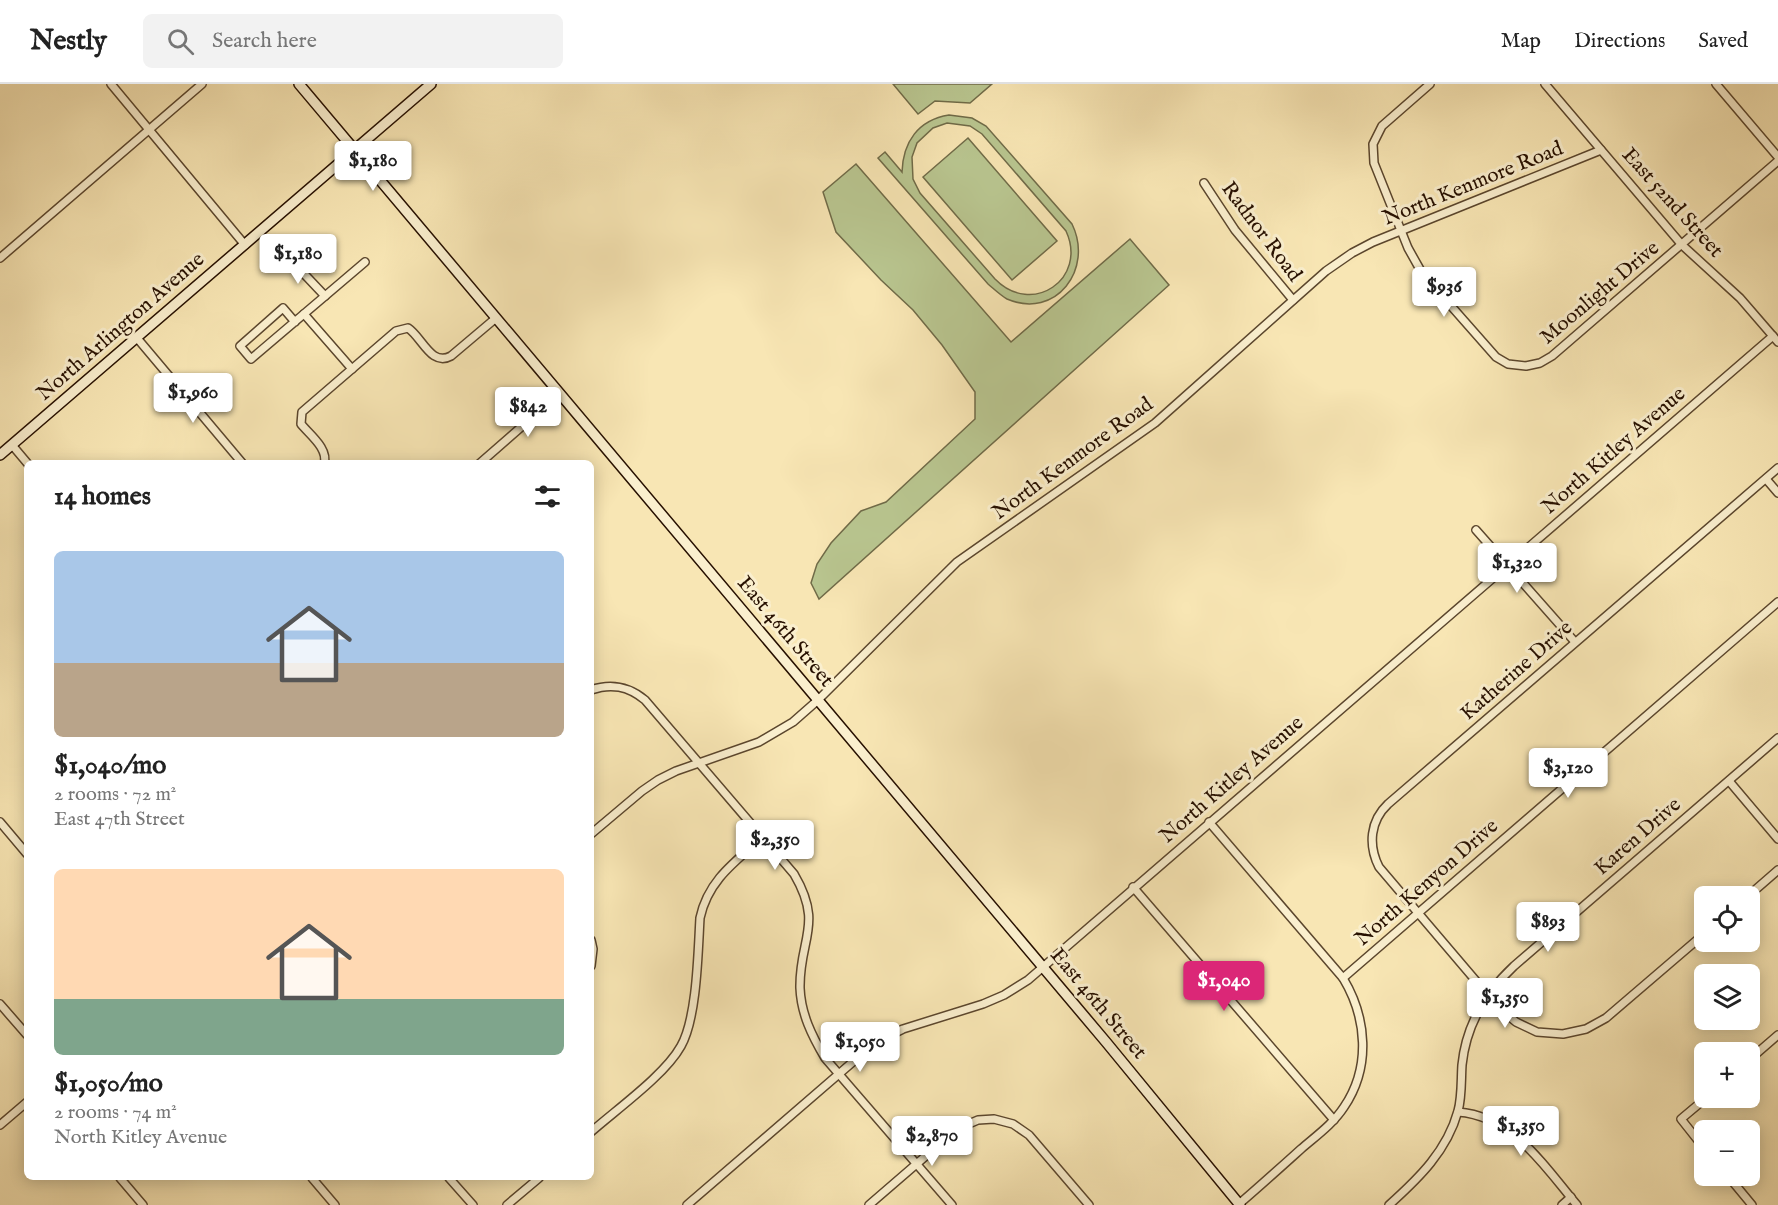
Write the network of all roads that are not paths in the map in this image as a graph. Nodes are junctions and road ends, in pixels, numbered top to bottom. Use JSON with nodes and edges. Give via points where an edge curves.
{"nodes":[{"id":1,"x":111,"y":84,"type":"edge"},
{"id":2,"x":202,"y":84,"type":"edge"},
{"id":3,"x":299,"y":84,"type":"edge"},
{"id":4,"x":1430,"y":84,"type":"edge"},
{"id":5,"x":1545,"y":84,"type":"edge"},
{"id":6,"x":1716,"y":84,"type":"edge"},
{"id":7,"x":432,"y":85,"type":"edge"},
{"id":8,"x":149,"y":130,"type":"junction"},
{"id":9,"x":355,"y":150,"type":"junction"},
{"id":10,"x":1601,"y":150,"type":"junction"},
{"id":11,"x":1778,"y":159,"type":"edge"},
{"id":12,"x":1204,"y":183,"type":"dead end"},
{"id":13,"x":1401,"y":230,"type":"junction"},
{"id":14,"x":1682,"y":244,"type":"junction"},
{"id":15,"x":245,"y":245,"type":"junction"},
{"id":16,"x":0,"y":258,"type":"edge"},
{"id":17,"x":289,"y":258,"type":"dead end"},
{"id":18,"x":365,"y":262,"type":"dead end"},
{"id":19,"x":325,"y":296,"type":"junction"},
{"id":20,"x":1293,"y":300,"type":"junction"},
{"id":21,"x":304,"y":314,"type":"junction"},
{"id":22,"x":496,"y":318,"type":"junction"},
{"id":23,"x":295,"y":322,"type":"junction"},
{"id":24,"x":137,"y":338,"type":"junction"},
{"id":25,"x":1775,"y":339,"type":"edge"},
{"id":26,"x":352,"y":369,"type":"junction"},
{"id":27,"x":560,"y":393,"type":"junction"},
{"id":28,"x":12,"y":445,"type":"junction"},
{"id":29,"x":0,"y":455,"type":"edge"},
{"id":30,"x":25,"y":460,"type":"edge"},
{"id":31,"x":240,"y":460,"type":"edge"},
{"id":32,"x":325,"y":460,"type":"edge"},
{"id":33,"x":484,"y":460,"type":"edge"},
{"id":34,"x":1778,"y":468,"type":"edge"},
{"id":35,"x":1766,"y":479,"type":"junction"},
{"id":36,"x":1778,"y":493,"type":"edge"},
{"id":37,"x":1476,"y":530,"type":"dead end"},
{"id":38,"x":1508,"y":564,"type":"junction"},
{"id":39,"x":1778,"y":602,"type":"edge"},
{"id":40,"x":1575,"y":642,"type":"junction"},
{"id":41,"x":594,"y":689,"type":"edge"},
{"id":42,"x":818,"y":700,"type":"junction"},
{"id":43,"x":1778,"y":738,"type":"edge"},
{"id":44,"x":699,"y":763,"type":"junction"},
{"id":45,"x":1729,"y":781,"type":"junction"},
{"id":46,"x":0,"y":822,"type":"edge"},
{"id":47,"x":1209,"y":822,"type":"junction"},
{"id":48,"x":594,"y":832,"type":"edge"},
{"id":49,"x":763,"y":837,"type":"junction"},
{"id":50,"x":1778,"y":839,"type":"edge"},
{"id":51,"x":24,"y":843,"type":"edge"},
{"id":52,"x":20,"y":846,"type":"junction"},
{"id":53,"x":24,"y":851,"type":"edge"},
{"id":54,"x":1778,"y":870,"type":"edge"},
{"id":55,"x":1760,"y":886,"type":"edge"},
{"id":56,"x":1133,"y":887,"type":"junction"},
{"id":57,"x":1418,"y":913,"type":"junction"},
{"id":58,"x":1694,"y":943,"type":"edge"},
{"id":59,"x":1043,"y":967,"type":"junction"},
{"id":60,"x":1342,"y":978,"type":"junction"},
{"id":61,"x":1488,"y":995,"type":"junction"},
{"id":62,"x":0,"y":1004,"type":"edge"},
{"id":63,"x":24,"y":1032,"type":"edge"},
{"id":64,"x":1778,"y":1035,"type":"edge"},
{"id":65,"x":1760,"y":1051,"type":"edge"},
{"id":66,"x":839,"y":1074,"type":"junction"},
{"id":67,"x":24,"y":1105,"type":"edge"},
{"id":68,"x":1694,"y":1108,"type":"edge"},
{"id":69,"x":1458,"y":1112,"type":"junction"},
{"id":70,"x":1334,"y":1120,"type":"junction"},
{"id":71,"x":0,"y":1125,"type":"edge"},
{"id":72,"x":594,"y":1129,"type":"edge"},
{"id":73,"x":1694,"y":1135,"type":"edge"},
{"id":74,"x":917,"y":1164,"type":"junction"},
{"id":75,"x":122,"y":1180,"type":"edge"},
{"id":76,"x":314,"y":1180,"type":"edge"},
{"id":77,"x":451,"y":1180,"type":"edge"},
{"id":78,"x":537,"y":1180,"type":"edge"},
{"id":79,"x":1736,"y":1186,"type":"edge"},
{"id":80,"x":1571,"y":1197,"type":"junction"},
{"id":81,"x":1240,"y":1204,"type":"edge"},
{"id":82,"x":143,"y":1205,"type":"edge"},
{"id":83,"x":335,"y":1205,"type":"edge"},
{"id":84,"x":473,"y":1205,"type":"edge"},
{"id":85,"x":507,"y":1205,"type":"edge"},
{"id":86,"x":687,"y":1205,"type":"edge"},
{"id":87,"x":869,"y":1205,"type":"edge"},
{"id":88,"x":952,"y":1205,"type":"edge"},
{"id":89,"x":1089,"y":1205,"type":"edge"},
{"id":90,"x":1389,"y":1205,"type":"edge"},
{"id":91,"x":1562,"y":1205,"type":"edge"},
{"id":92,"x":1577,"y":1205,"type":"edge"},
{"id":93,"x":1752,"y":1205,"type":"edge"}],
"edges":[{"from":1,"to":8,"type":"street"},
{"from":2,"to":8,"type":"street"},
{"from":3,"to":9,"type":"main road","name":"East 46th Street"},
{"from":4,"to":13,"type":"street","via":[[1385,123],[1373,144],[1374,163]]},
{"from":5,"to":10,"type":"street","name":"East 52nd Street"},
{"from":6,"to":11,"type":"street"},
{"from":7,"to":9,"type":"main road","name":"North Arlington Avenue"},
{"from":8,"to":15,"type":"street"},
{"from":8,"to":16,"type":"street"},
{"from":9,"to":15,"type":"main road","name":"North Arlington Avenue"},
{"from":9,"to":22,"type":"main road","name":"East 46th Street"},
{"from":10,"to":13,"type":"street","name":"North Kenmore Road"},
{"from":10,"to":14,"type":"street","name":"East 52nd Street"},
{"from":11,"to":14,"type":"street","name":"Moonlight Drive"},
{"from":12,"to":20,"type":"street","name":"Radnor Road","via":[[1235,230]]},
{"from":13,"to":14,"type":"street","name":"Moonlight Drive","via":[[1422,273],[1490,352],[1505,363],[1520,366],[1537,364],[1552,356]]},
{"from":13,"to":20,"type":"street","name":"North Kenmore Road","via":[[1345,257]]},
{"from":14,"to":25,"type":"street","name":"East 52nd Street","via":[[1740,298]]},
{"from":15,"to":24,"type":"main road","name":"North Arlington Avenue"},
{"from":17,"to":19,"type":"street"},
{"from":18,"to":19,"type":"street"},
{"from":19,"to":21,"type":"street"},
{"from":20,"to":42,"type":"street","name":"North Kenmore Road","via":[[1155,423],[957,562]]},
{"from":21,"to":23,"type":"street"},
{"from":21,"to":26,"type":"street"},
{"from":22,"to":26,"type":"street","via":[[448,358],[434,357],[413,331],[404,328]]},
{"from":22,"to":27,"type":"main road","name":"East 46th Street"},
{"from":23,"to":23,"type":"street","via":[[284,308],[240,346],[251,359]]},
{"from":24,"to":28,"type":"main road","name":"North Arlington Avenue"},
{"from":24,"to":31,"type":"street"},
{"from":25,"to":38,"type":"street","name":"North Kitley Avenue"},
{"from":26,"to":32,"type":"street","via":[[301,414],[302,424],[325,451]]},
{"from":27,"to":33,"type":"street"},
{"from":27,"to":42,"type":"main road","name":"East 46th Street"},
{"from":28,"to":29,"type":"main road","name":"North Arlington Avenue"},
{"from":28,"to":30,"type":"street"},
{"from":34,"to":35,"type":"street","name":"Katherine Drive"},
{"from":35,"to":36,"type":"street"},
{"from":35,"to":40,"type":"street","name":"Katherine Drive"},
{"from":37,"to":38,"type":"street"},
{"from":38,"to":40,"type":"street"},
{"from":38,"to":47,"type":"street","name":"North Kitley Avenue"},
{"from":39,"to":57,"type":"street","name":"North Kenyon Drive"},
{"from":40,"to":57,"type":"street","name":"Katherine Drive","via":[[1385,806],[1377,819],[1372,837],[1379,867]]},
{"from":41,"to":44,"type":"street","via":[[608,686],[627,689],[645,700]]},
{"from":42,"to":44,"type":"street","name":"North Kenmore Road","via":[[766,738]]},
{"from":42,"to":59,"type":"main road","name":"East 46th Street"},
{"from":43,"to":45,"type":"street","name":"Karen Drive"},
{"from":44,"to":48,"type":"street","name":"North Kenmore Road","via":[[651,784]]},
{"from":44,"to":49,"type":"street"},
{"from":45,"to":50,"type":"street"},
{"from":45,"to":61,"type":"street","name":"Karen Drive","via":[[1514,966]]},
{"from":46,"to":52,"type":"street"},
{"from":47,"to":56,"type":"street","name":"North Kitley Avenue"},
{"from":47,"to":60,"type":"street"},
{"from":49,"to":66,"type":"street","via":[[794,874],[806,898],[810,922],[800,971],[802,1009],[815,1041]]},
{"from":49,"to":72,"type":"street","via":[[722,873],[707,896],[700,918],[692,1013],[681,1047],[667,1066]]},
{"from":51,"to":52,"type":"street"},
{"from":52,"to":53,"type":"street"},
{"from":54,"to":55,"type":"street"},
{"from":56,"to":59,"type":"street","name":"North Kitley Avenue"},
{"from":56,"to":70,"type":"street"},
{"from":57,"to":60,"type":"street","name":"North Kenyon Drive"},
{"from":57,"to":61,"type":"street"},
{"from":58,"to":61,"type":"street","via":[[1606,1018],[1575,1033],[1547,1034],[1527,1028],[1509,1017]]},
{"from":59,"to":66,"type":"street","name":"North Kitley Avenue","via":[[987,1003],[895,1032]]},
{"from":59,"to":81,"type":"main road","name":"East 46th Street"},
{"from":60,"to":70,"type":"street","via":[[1360,1016],[1363,1054],[1359,1076]]},
{"from":61,"to":69,"type":"street","name":"Karen Drive","via":[[1468,1034]]},
{"from":62,"to":63,"type":"street"},
{"from":64,"to":65,"type":"street"},
{"from":66,"to":74,"type":"street"},
{"from":66,"to":86,"type":"street","name":"North Kitley Avenue"},
{"from":67,"to":71,"type":"street"},
{"from":68,"to":73,"type":"street","via":[[1681,1119]]},
{"from":69,"to":80,"type":"street","via":[[1488,1120],[1516,1136]]},
{"from":69,"to":90,"type":"street","name":"Karen Drive","via":[[1431,1164]]},
{"from":70,"to":81,"type":"street"},
{"from":74,"to":87,"type":"street"},
{"from":74,"to":88,"type":"street"},
{"from":74,"to":89,"type":"street","via":[[963,1125],[993,1119],[1013,1124],[1029,1135]]},
{"from":75,"to":82,"type":"street"},
{"from":76,"to":83,"type":"street"},
{"from":77,"to":84,"type":"street"},
{"from":78,"to":85,"type":"street"},
{"from":79,"to":93,"type":"street"},
{"from":80,"to":91,"type":"street"},
{"from":80,"to":92,"type":"street"}]}
